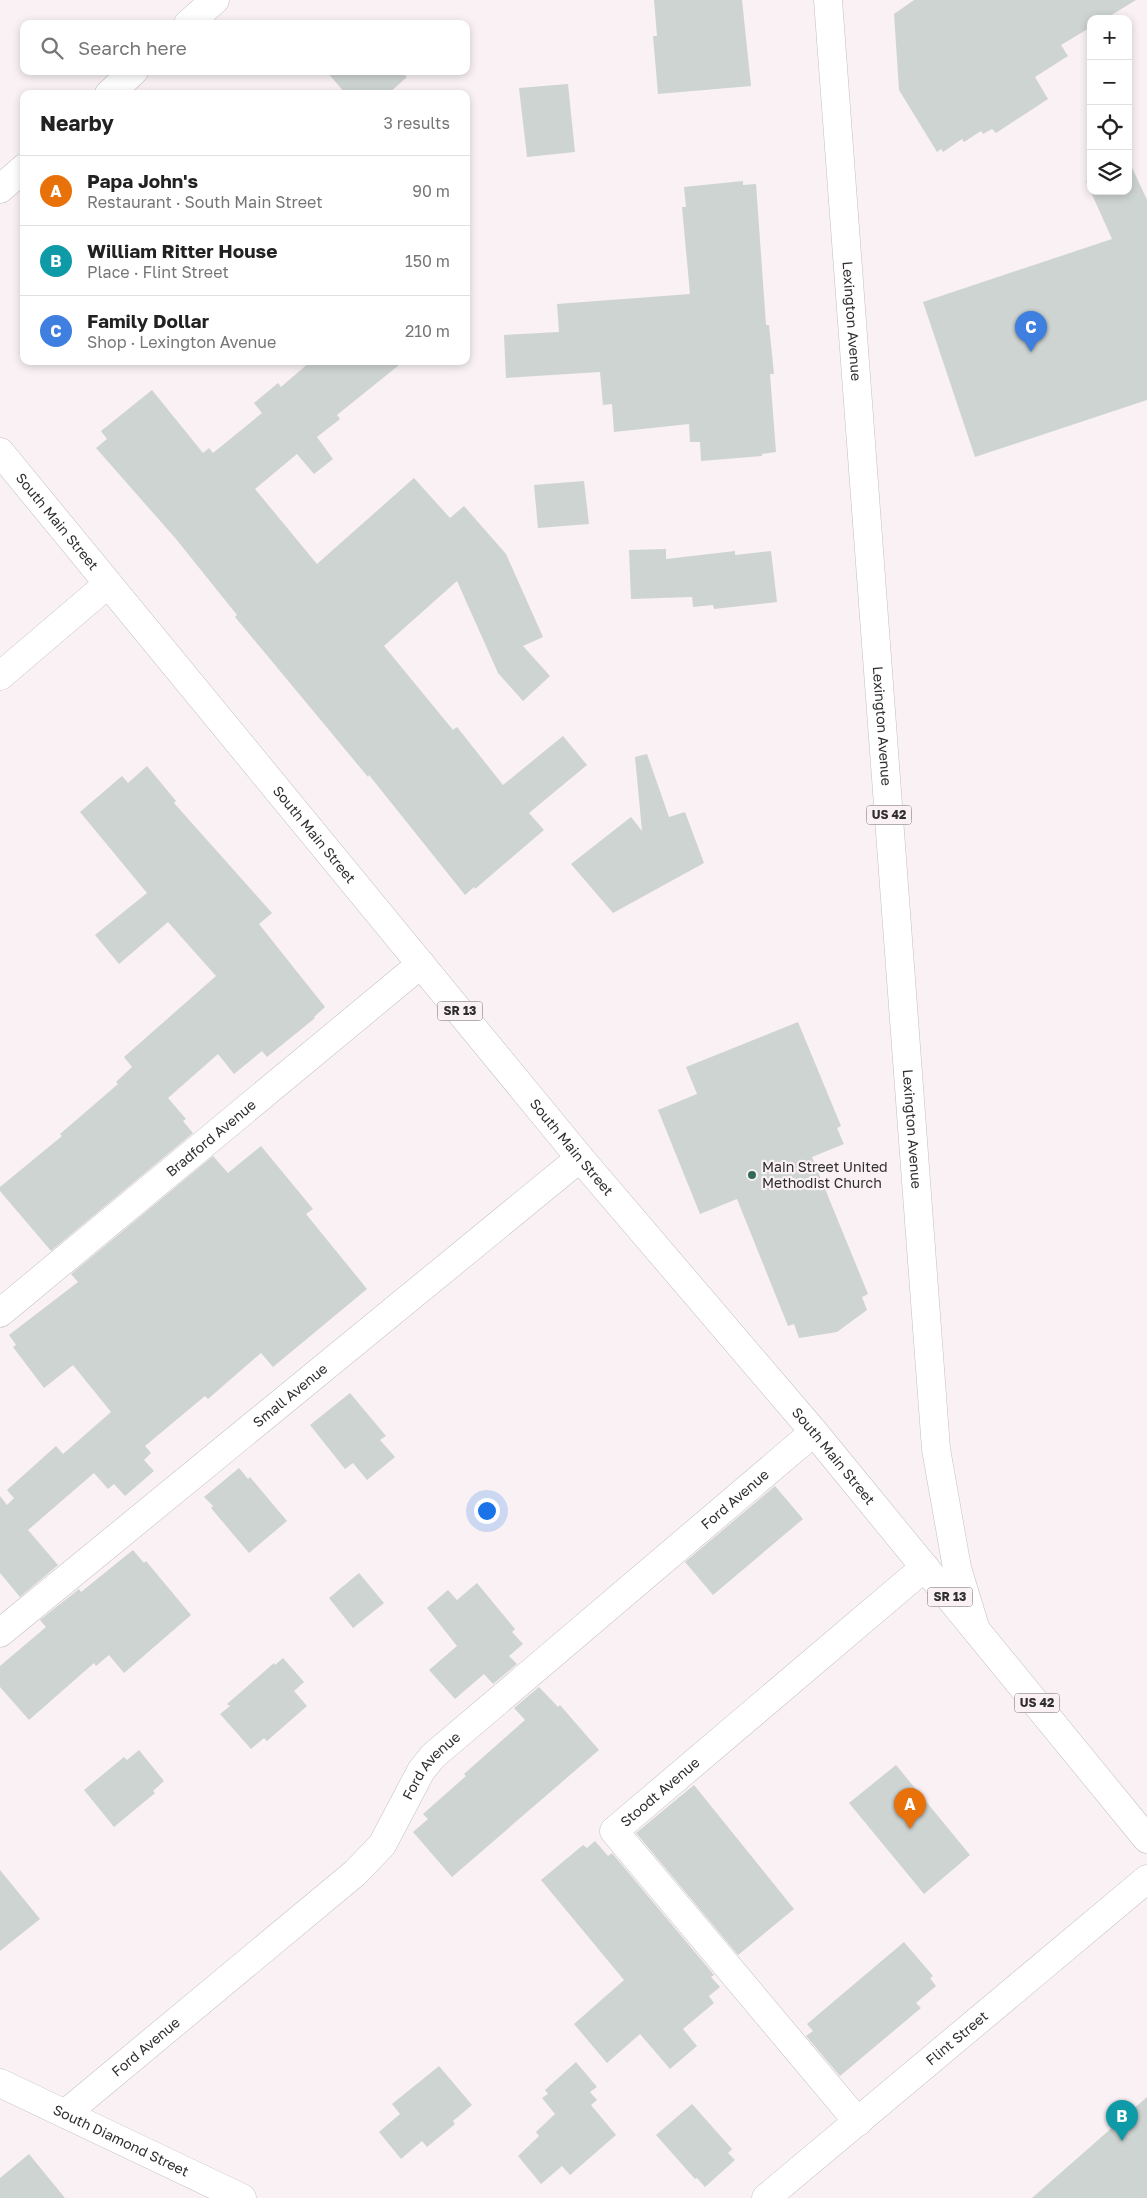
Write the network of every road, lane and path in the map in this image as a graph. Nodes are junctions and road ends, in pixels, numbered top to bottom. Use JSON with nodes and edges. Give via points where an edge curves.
{"nodes":[{"id":1,"x":215,"y":0,"type":"edge"},
{"id":2,"x":828,"y":0,"type":"edge"},
{"id":3,"x":192,"y":20,"type":"edge"},
{"id":4,"x":130,"y":75,"type":"edge"},
{"id":5,"x":113,"y":90,"type":"edge"},
{"id":6,"x":20,"y":172,"type":"edge"},
{"id":7,"x":0,"y":189,"type":"edge"},
{"id":8,"x":0,"y":452,"type":"edge"},
{"id":9,"x":108,"y":584,"type":"junction"},
{"id":10,"x":0,"y":676,"type":"edge"},
{"id":11,"x":421,"y":964,"type":"junction"},
{"id":12,"x":580,"y":1158,"type":"junction"},
{"id":13,"x":0,"y":1313,"type":"edge"},
{"id":14,"x":814,"y":1432,"type":"junction"},
{"id":15,"x":925,"y":1567,"type":"junction"},
{"id":16,"x":975,"y":1627,"type":"junction"},
{"id":17,"x":0,"y":1633,"type":"edge"},
{"id":18,"x":1147,"y":1839,"type":"edge"},
{"id":19,"x":1147,"y":1879,"type":"edge"},
{"id":20,"x":0,"y":2083,"type":"edge"},
{"id":21,"x":65,"y":2114,"type":"junction"},
{"id":22,"x":858,"y":2122,"type":"junction"},
{"id":23,"x":242,"y":2198,"type":"edge"},
{"id":24,"x":766,"y":2198,"type":"edge"}],
"edges":[{"from":1,"to":3,"type":"main road"},
{"from":2,"to":16,"type":"main road","name":"Lexington Avenue","number":"US 42","via":[[936,1449],[957,1568]]},
{"from":4,"to":5,"type":"main road"},
{"from":6,"to":7,"type":"main road"},
{"from":8,"to":9,"type":"main road","name":"South Main Street","number":"SR 13"},
{"from":9,"to":10,"type":"main road"},
{"from":9,"to":11,"type":"main road","name":"South Main Street","number":"SR 13"},
{"from":11,"to":12,"type":"main road","name":"South Main Street","number":"SR 13"},
{"from":11,"to":13,"type":"main road","name":"Bradford Avenue"},
{"from":12,"to":14,"type":"main road","name":"South Main Street","number":"SR 13"},
{"from":12,"to":17,"type":"main road","name":"Small Avenue"},
{"from":14,"to":15,"type":"main road","name":"South Main Street","number":"SR 13"},
{"from":14,"to":21,"type":"main road","name":"Ford Avenue","via":[[433,1756],[421,1771],[382,1845],[355,1873]]},
{"from":15,"to":16,"type":"main road","name":"South Main Street","number":"SR 13"},
{"from":15,"to":22,"type":"main road","name":"Stoodt Avenue","via":[[614,1831]]},
{"from":16,"to":18,"type":"main road","name":"South Main Street","number":"US 42"},
{"from":19,"to":22,"type":"main road","name":"Flint Street"},
{"from":20,"to":21,"type":"main road","name":"South Diamond Street"},
{"from":21,"to":23,"type":"main road","name":"South Diamond Street"},
{"from":22,"to":24,"type":"main road","name":"Flint Street"}]}
